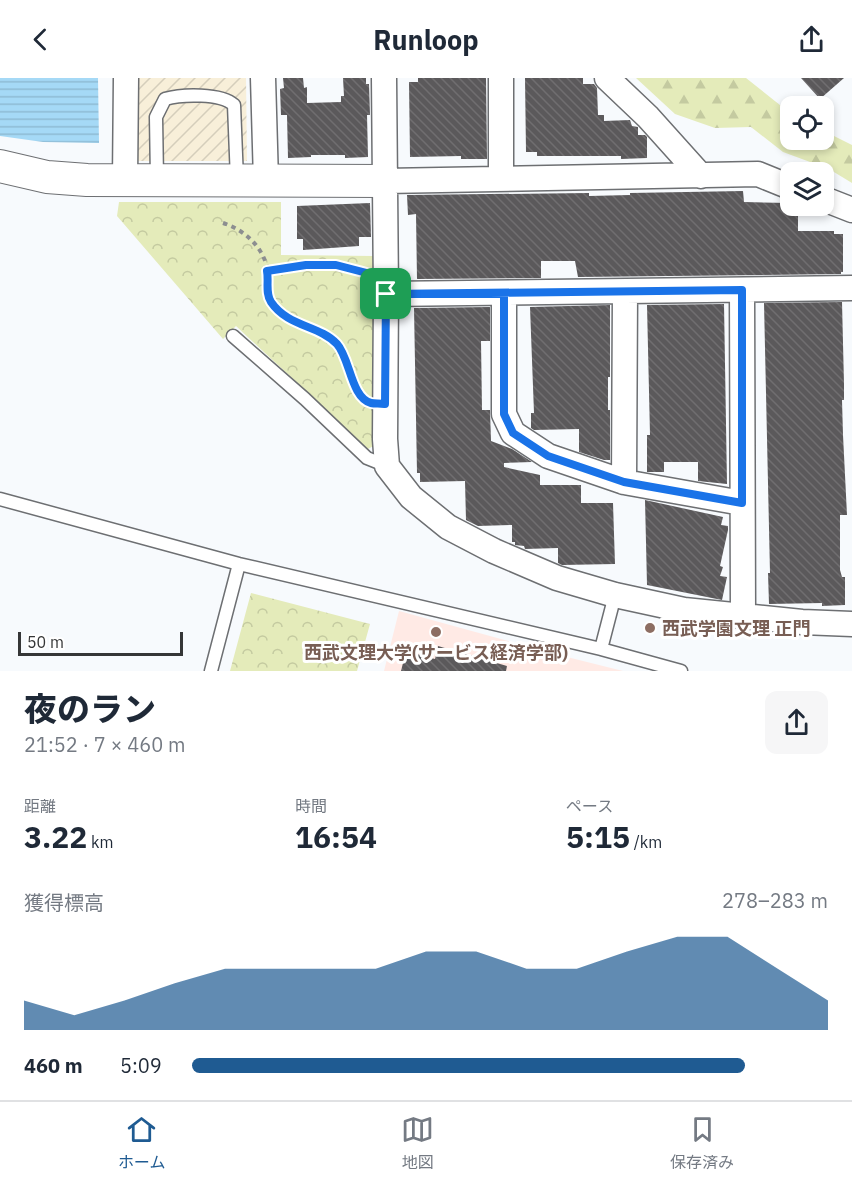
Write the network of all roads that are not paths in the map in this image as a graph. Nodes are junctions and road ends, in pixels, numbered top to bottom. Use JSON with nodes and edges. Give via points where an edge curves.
{"nodes":[{"id":1,"x":126,"y":78,"type":"edge"},
{"id":2,"x":263,"y":78,"type":"edge"},
{"id":3,"x":384,"y":78,"type":"edge"},
{"id":4,"x":501,"y":78,"type":"edge"},
{"id":5,"x":607,"y":78,"type":"edge"},
{"id":6,"x":0,"y":166,"type":"edge"},
{"id":7,"x":701,"y":176,"type":"junction"},
{"id":8,"x":501,"y":178,"type":"junction"},
{"id":9,"x":124,"y":180,"type":"junction"},
{"id":10,"x":157,"y":181,"type":"junction"},
{"id":11,"x":251,"y":181,"type":"junction"},
{"id":12,"x":385,"y":181,"type":"junction"},
{"id":13,"x":780,"y":183,"type":"edge"},
{"id":14,"x":834,"y":204,"type":"edge"},
{"id":15,"x":852,"y":210,"type":"edge"},
{"id":16,"x":386,"y":286,"type":"junction"},
{"id":17,"x":852,"y":288,"type":"edge"},
{"id":18,"x":742,"y":290,"type":"junction"},
{"id":19,"x":625,"y":292,"type":"junction"},
{"id":20,"x":504,"y":294,"type":"junction"},
{"id":21,"x":233,"y":336,"type":"dead end"},
{"id":22,"x":387,"y":466,"type":"junction"},
{"id":23,"x":624,"y":482,"type":"junction"},
{"id":24,"x":0,"y":499,"type":"edge"},
{"id":25,"x":742,"y":503,"type":"junction"},
{"id":26,"x":239,"y":564,"type":"junction"},
{"id":27,"x":615,"y":595,"type":"junction"},
{"id":28,"x":743,"y":616,"type":"junction"},
{"id":29,"x":852,"y":624,"type":"edge"},
{"id":30,"x":601,"y":649,"type":"junction"},
{"id":31,"x":211,"y":671,"type":"edge"},
{"id":32,"x":682,"y":671,"type":"edge"}],
"edges":[{"from":1,"to":9,"type":"street"},
{"from":2,"to":11,"type":"street"},
{"from":3,"to":12,"type":"street"},
{"from":4,"to":8,"type":"street"},
{"from":5,"to":7,"type":"street"},
{"from":6,"to":9,"type":"street","via":[[47,177]]},
{"from":7,"to":8,"type":"street"},
{"from":7,"to":13,"type":"street","via":[[758,174]]},
{"from":8,"to":12,"type":"street"},
{"from":9,"to":10,"type":"street"},
{"from":10,"to":11,"type":"street"},
{"from":10,"to":11,"type":"lane","via":[[156,117],[165,99],[212,96],[234,105]]},
{"from":11,"to":12,"type":"street"},
{"from":12,"to":16,"type":"street"},
{"from":14,"to":15,"type":"street"},
{"from":16,"to":20,"type":"street"},
{"from":16,"to":22,"type":"street"},
{"from":17,"to":18,"type":"street"},
{"from":18,"to":19,"type":"street"},
{"from":18,"to":25,"type":"street"},
{"from":19,"to":20,"type":"street"},
{"from":19,"to":23,"type":"street"},
{"from":20,"to":23,"type":"street","via":[[504,414],[513,433],[548,456]]},
{"from":21,"to":22,"type":"lane","via":[[367,458]]},
{"from":22,"to":27,"type":"street","via":[[411,497],[448,527],[525,566]]},
{"from":23,"to":25,"type":"street"},
{"from":24,"to":26,"type":"lane"},
{"from":25,"to":28,"type":"street"},
{"from":26,"to":30,"type":"lane"},
{"from":26,"to":31,"type":"lane"},
{"from":27,"to":28,"type":"street","via":[[684,610]]},
{"from":27,"to":30,"type":"lane"},
{"from":28,"to":29,"type":"street"},
{"from":30,"to":32,"type":"lane"}]}
